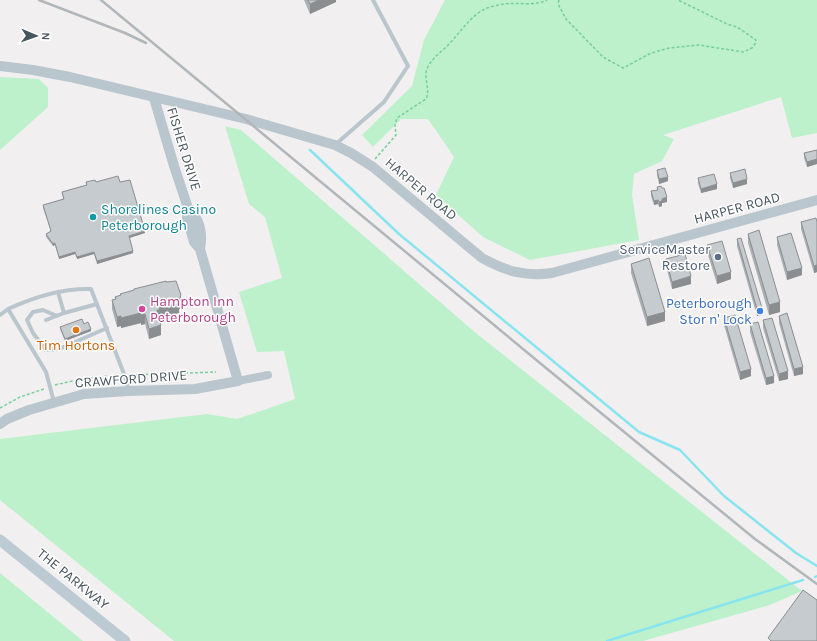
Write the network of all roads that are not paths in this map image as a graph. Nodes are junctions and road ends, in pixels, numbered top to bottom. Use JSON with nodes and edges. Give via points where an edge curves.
{"nodes":[{"id":1,"x":373,"y":0,"type":"edge"},
{"id":2,"x":0,"y":66,"type":"edge"},
{"id":3,"x":154,"y":98,"type":"junction"},
{"id":4,"x":335,"y":145,"type":"junction"},
{"id":5,"x":817,"y":200,"type":"edge"},
{"id":6,"x":58,"y":292,"type":"junction"},
{"id":7,"x":97,"y":304,"type":"junction"},
{"id":8,"x":8,"y":309,"type":"junction"},
{"id":9,"x":64,"y":313,"type":"junction"},
{"id":10,"x":0,"y":315,"type":"edge"},
{"id":11,"x":57,"y":316,"type":"junction"},
{"id":12,"x":46,"y":320,"type":"dead end"},
{"id":13,"x":107,"y":328,"type":"junction"},
{"id":14,"x":268,"y":375,"type":"dead end"},
{"id":15,"x":238,"y":381,"type":"junction"},
{"id":16,"x":128,"y":391,"type":"junction"},
{"id":17,"x":54,"y":402,"type":"junction"},
{"id":18,"x":0,"y":424,"type":"edge"},
{"id":19,"x":0,"y":539,"type":"edge"},
{"id":20,"x":125,"y":641,"type":"edge"}],
"edges":[{"from":1,"to":4,"type":"lane","via":[[408,66],[384,102]]},
{"from":2,"to":3,"type":"street","name":"HARPER ROAD","via":[[70,77]]},
{"from":3,"to":4,"type":"street","name":"HARPER ROAD","via":[[246,119]]},
{"from":3,"to":15,"type":"street","name":"FISHER DRIVE","via":[[188,208],[187,218],[194,242],[200,249]]},
{"from":4,"to":5,"type":"street","name":"HARPER ROAD","via":[[373,167],[482,258],[519,274],[552,273]]},
{"from":6,"to":7,"type":"lane","via":[[92,289]]},
{"from":6,"to":8,"type":"lane","via":[[28,300]]},
{"from":6,"to":9,"type":"lane"},
{"from":7,"to":9,"type":"lane"},
{"from":7,"to":13,"type":"lane"},
{"from":8,"to":10,"type":"lane"},
{"from":8,"to":17,"type":"lane","via":[[46,372]]},
{"from":9,"to":11,"type":"lane"},
{"from":11,"to":12,"type":"lane"},
{"from":11,"to":13,"type":"lane","via":[[43,310],[32,312],[27,320],[46,350],[59,349]]},
{"from":13,"to":16,"type":"lane","via":[[125,375]]},
{"from":14,"to":15,"type":"street","name":"CRAWFORD DRIVE"},
{"from":15,"to":16,"type":"street","name":"CRAWFORD DRIVE","via":[[195,389]]},
{"from":16,"to":17,"type":"street","name":"CRAWFORD DRIVE","via":[[84,394]]},
{"from":17,"to":18,"type":"street","name":"CRAWFORD DRIVE","via":[[28,410]]},
{"from":19,"to":20,"type":"main road","name":"THE PARKWAY"}]}
